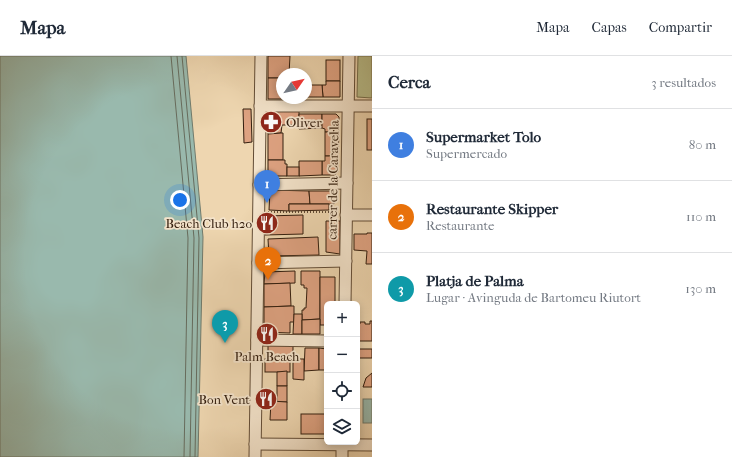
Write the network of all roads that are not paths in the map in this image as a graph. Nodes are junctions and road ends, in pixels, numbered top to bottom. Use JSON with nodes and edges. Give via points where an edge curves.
{"nodes":[{"id":1,"x":261,"y":56,"type":"edge"},
{"id":2,"x":349,"y":56,"type":"edge"},
{"id":3,"x":260,"y":106,"type":"junction"},
{"id":4,"x":348,"y":106,"type":"junction"},
{"id":5,"x":372,"y":106,"type":"edge"},
{"id":6,"x":347,"y":183,"type":"junction"},
{"id":7,"x":259,"y":185,"type":"junction"},
{"id":8,"x":346,"y":214,"type":"junction"},
{"id":9,"x":372,"y":215,"type":"edge"},
{"id":10,"x":346,"y":261,"type":"junction"},
{"id":11,"x":258,"y":263,"type":"junction"},
{"id":12,"x":345,"y":301,"type":"edge"},
{"id":13,"x":257,"y":340,"type":"junction"},
{"id":14,"x":324,"y":341,"type":"edge"},
{"id":15,"x":324,"y":443,"type":"edge"},
{"id":16,"x":255,"y":444,"type":"junction"},
{"id":17,"x":360,"y":444,"type":"edge"},
{"id":18,"x":342,"y":445,"type":"edge"},
{"id":19,"x":372,"y":445,"type":"edge"},
{"id":20,"x":255,"y":457,"type":"edge"},
{"id":21,"x":342,"y":457,"type":"edge"}],
"edges":[{"from":1,"to":3,"type":"street"},
{"from":2,"to":4,"type":"street","name":"carrer de la Caravel·la"},
{"from":3,"to":4,"type":"street"},
{"from":3,"to":7,"type":"street"},
{"from":4,"to":5,"type":"street"},
{"from":4,"to":6,"type":"street","name":"carrer de la Caravel·la"},
{"from":6,"to":7,"type":"street"},
{"from":6,"to":8,"type":"street","name":"carrer de la Caravel·la"},
{"from":7,"to":11,"type":"street"},
{"from":8,"to":9,"type":"street"},
{"from":8,"to":10,"type":"street","name":"carrer de la Caravel·la"},
{"from":10,"to":11,"type":"street"},
{"from":10,"to":12,"type":"street","name":"carrer de la Caravel·la"},
{"from":11,"to":13,"type":"street"},
{"from":13,"to":14,"type":"street"},
{"from":13,"to":16,"type":"street"},
{"from":15,"to":16,"type":"street"},
{"from":16,"to":20,"type":"street"},
{"from":17,"to":19,"type":"street"},
{"from":18,"to":21,"type":"street"}]}
